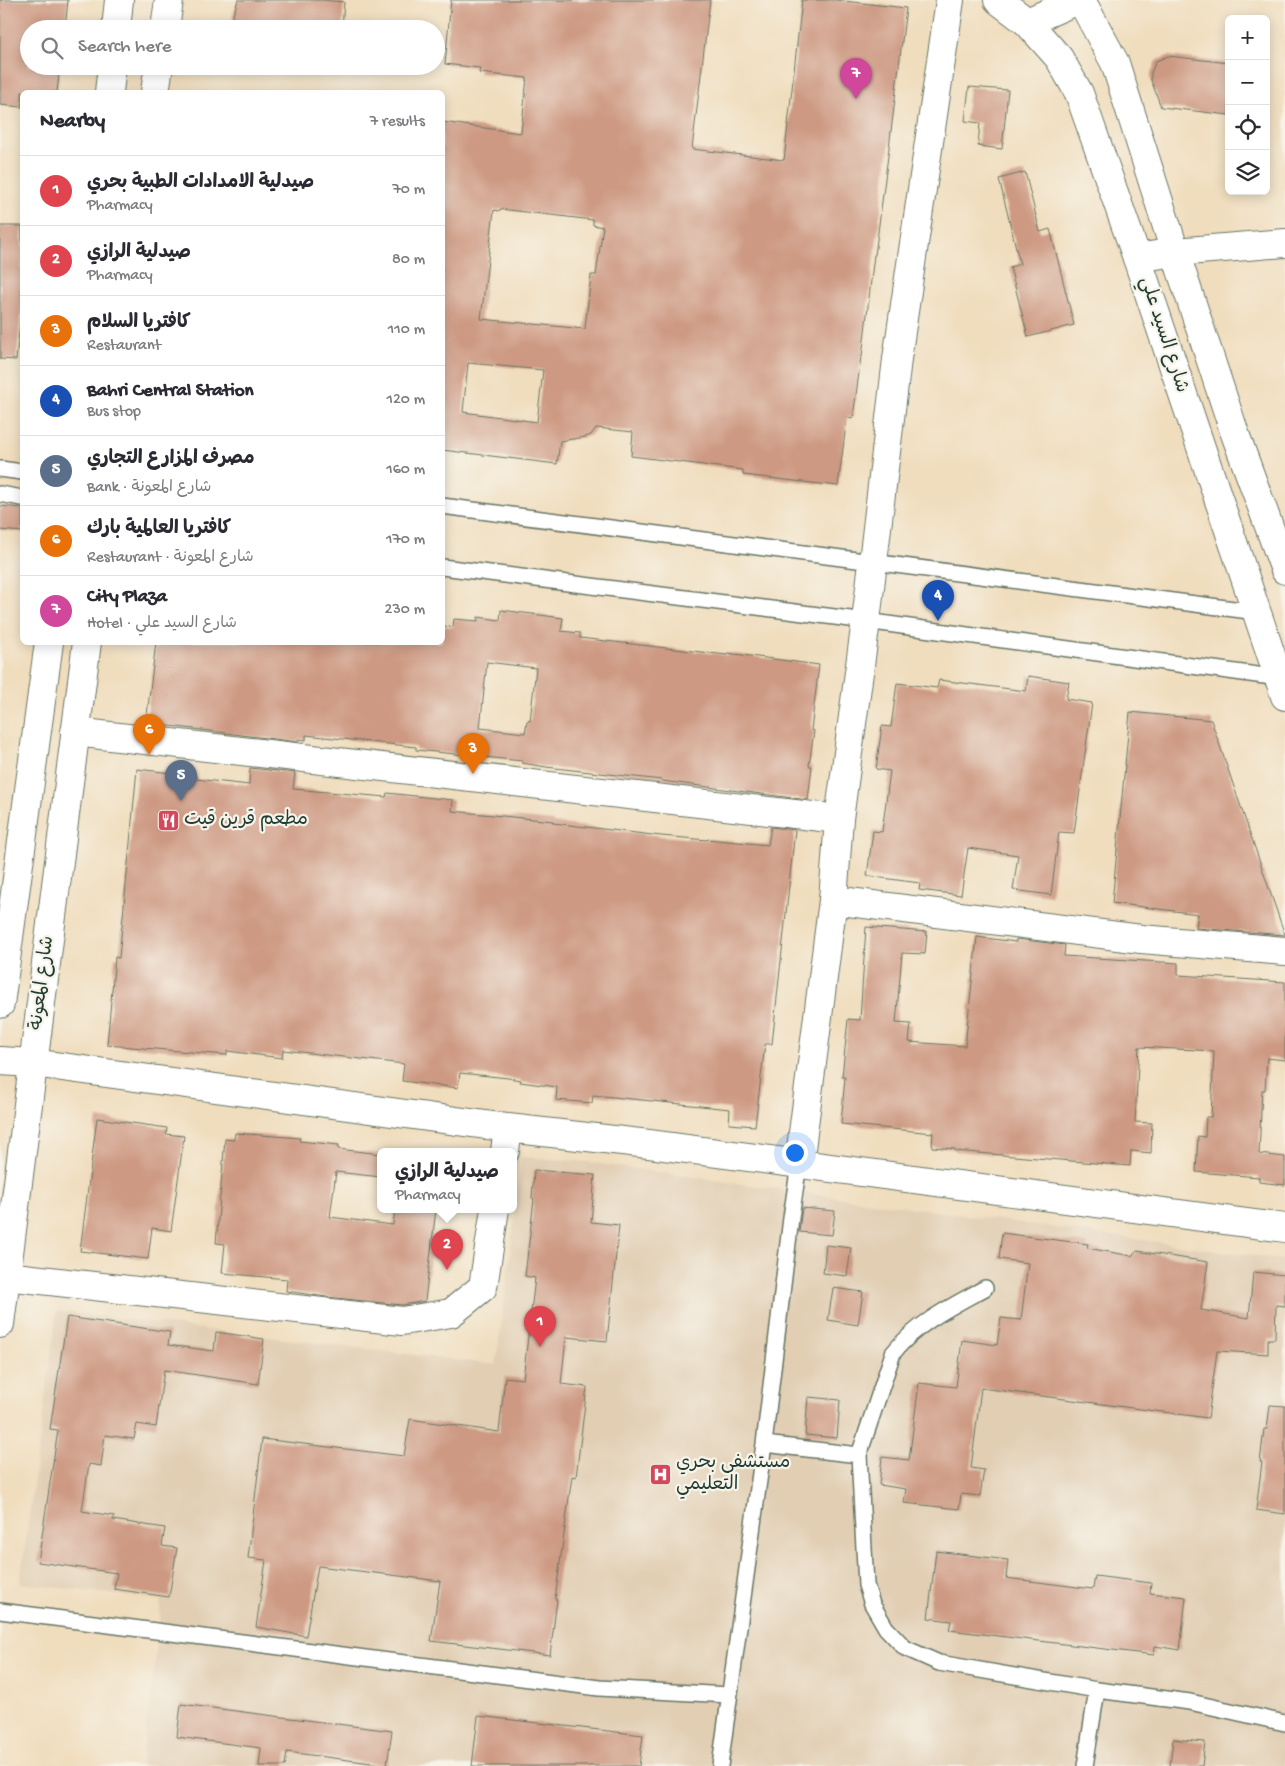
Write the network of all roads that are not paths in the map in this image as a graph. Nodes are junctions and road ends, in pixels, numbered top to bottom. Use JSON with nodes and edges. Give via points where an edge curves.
{"nodes":[{"id":1,"x":119,"y":0,"type":"edge"},
{"id":2,"x":169,"y":0,"type":"edge"},
{"id":3,"x":950,"y":0,"type":"edge"},
{"id":4,"x":998,"y":0,"type":"edge"},
{"id":5,"x":1079,"y":0,"type":"edge"},
{"id":6,"x":117,"y":20,"type":"edge"},
{"id":7,"x":166,"y":20,"type":"edge"},
{"id":8,"x":1027,"y":22,"type":"junction"},
{"id":9,"x":111,"y":75,"type":"edge"},
{"id":10,"x":158,"y":75,"type":"edge"},
{"id":11,"x":109,"y":90,"type":"edge"},
{"id":12,"x":155,"y":90,"type":"edge"},
{"id":13,"x":1285,"y":243,"type":"edge"},
{"id":14,"x":1174,"y":252,"type":"junction"},
{"id":15,"x":1137,"y":258,"type":"junction"},
{"id":16,"x":0,"y":469,"type":"edge"},
{"id":17,"x":20,"y":472,"type":"edge"},
{"id":18,"x":0,"y":494,"type":"edge"},
{"id":19,"x":20,"y":498,"type":"edge"},
{"id":20,"x":445,"y":506,"type":"edge"},
{"id":21,"x":873,"y":561,"type":"junction"},
{"id":22,"x":445,"y":567,"type":"edge"},
{"id":23,"x":1285,"y":570,"type":"edge"},
{"id":24,"x":1257,"y":612,"type":"junction"},
{"id":25,"x":866,"y":621,"type":"junction"},
{"id":26,"x":49,"y":645,"type":"edge"},
{"id":27,"x":87,"y":645,"type":"edge"},
{"id":28,"x":1282,"y":687,"type":"edge"},
{"id":29,"x":75,"y":732,"type":"junction"},
{"id":30,"x":840,"y":819,"type":"junction"},
{"id":31,"x":833,"y":900,"type":"junction"},
{"id":32,"x":1285,"y":951,"type":"edge"},
{"id":33,"x":0,"y":1004,"type":"edge"},
{"id":34,"x":0,"y":1061,"type":"edge"},
{"id":35,"x":33,"y":1063,"type":"junction"},
{"id":36,"x":506,"y":1140,"type":"edge"},
{"id":37,"x":799,"y":1164,"type":"junction"},
{"id":38,"x":495,"y":1213,"type":"edge"},
{"id":39,"x":1285,"y":1228,"type":"edge"},
{"id":40,"x":6,"y":1276,"type":"junction"},
{"id":41,"x":986,"y":1288,"type":"dead end"},
{"id":42,"x":0,"y":1324,"type":"edge"},
{"id":43,"x":764,"y":1444,"type":"junction"},
{"id":44,"x":859,"y":1456,"type":"junction"},
{"id":45,"x":0,"y":1611,"type":"edge"},
{"id":46,"x":1097,"y":1690,"type":"junction"},
{"id":47,"x":729,"y":1696,"type":"junction"},
{"id":48,"x":1285,"y":1723,"type":"edge"},
{"id":49,"x":720,"y":1766,"type":"edge"},
{"id":50,"x":1085,"y":1766,"type":"edge"}],
"edges":[{"from":1,"to":6,"type":"main road"},
{"from":2,"to":7,"type":"main road"},
{"from":3,"to":21,"type":"main road","via":[[898,358]]},
{"from":4,"to":8,"type":"main road","name":"شارع السيد علي"},
{"from":5,"to":8,"type":"main road"},
{"from":5,"to":14,"type":"main road","name":"شارع السيد علي","via":[[1115,63]]},
{"from":8,"to":15,"type":"main road","name":"شارع السيد علي","via":[[1059,58],[1078,93]]},
{"from":9,"to":11,"type":"main road"},
{"from":10,"to":12,"type":"main road"},
{"from":13,"to":14,"type":"main road"},
{"from":14,"to":15,"type":"main road"},
{"from":14,"to":23,"type":"main road","name":"شارع السيد علي"},
{"from":15,"to":24,"type":"main road","name":"شارع السيد علي"},
{"from":16,"to":17,"type":"lane"},
{"from":18,"to":19,"type":"lane"},
{"from":20,"to":21,"type":"lane"},
{"from":21,"to":24,"type":"lane"},
{"from":21,"to":25,"type":"main road"},
{"from":22,"to":25,"type":"lane"},
{"from":24,"to":28,"type":"main road","name":"شارع السيد علي"},
{"from":25,"to":28,"type":"lane"},
{"from":25,"to":30,"type":"main road"},
{"from":26,"to":33,"type":"main road","name":"شارع المعونة"},
{"from":27,"to":29,"type":"main road","name":"شارع المعونة"},
{"from":29,"to":30,"type":"main road"},
{"from":29,"to":35,"type":"main road","name":"شارع المعونة"},
{"from":30,"to":31,"type":"main road"},
{"from":31,"to":32,"type":"main road","via":[[1142,939]]},
{"from":31,"to":37,"type":"main road"},
{"from":34,"to":35,"type":"main road"},
{"from":35,"to":36,"type":"main road"},
{"from":35,"to":40,"type":"main road","name":"شارع المعونة"},
{"from":36,"to":37,"type":"main road","via":[[650,1144]]},
{"from":37,"to":39,"type":"main road"},
{"from":37,"to":43,"type":"lane"},
{"from":38,"to":40,"type":"main road","via":[[483,1287],[451,1313],[402,1321]]},
{"from":40,"to":42,"type":"main road","name":"شارع المعونة"},
{"from":41,"to":44,"type":"lane","via":[[937,1314],[893,1353]]},
{"from":43,"to":44,"type":"lane"},
{"from":43,"to":47,"type":"lane"},
{"from":44,"to":46,"type":"lane","via":[[866,1585],[872,1604],[886,1628],[905,1648],[939,1663]]},
{"from":45,"to":47,"type":"lane","via":[[599,1688]]},
{"from":46,"to":48,"type":"lane","via":[[1190,1702]]},
{"from":46,"to":50,"type":"lane"},
{"from":47,"to":49,"type":"lane"}]}
